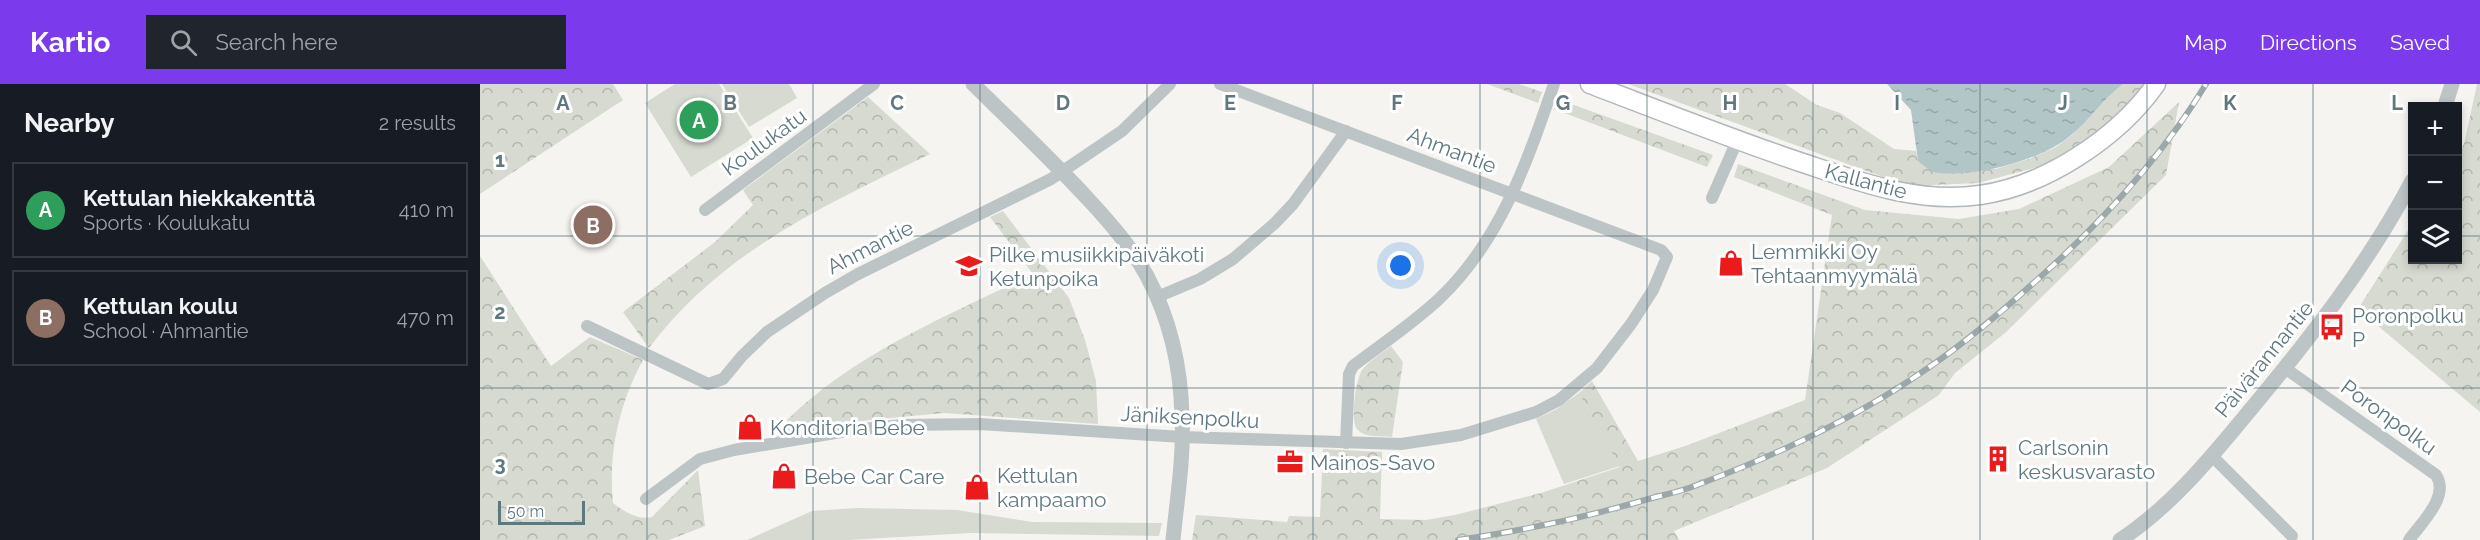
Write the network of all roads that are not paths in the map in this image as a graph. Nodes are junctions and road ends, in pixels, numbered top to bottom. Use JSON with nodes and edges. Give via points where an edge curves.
{"nodes":[{"id":1,"x":874,"y":84,"type":"edge"},
{"id":2,"x":973,"y":84,"type":"edge"},
{"id":3,"x":1170,"y":84,"type":"edge"},
{"id":4,"x":1220,"y":84,"type":"edge"},
{"id":5,"x":1554,"y":84,"type":"edge"},
{"id":6,"x":1590,"y":84,"type":"edge"},
{"id":7,"x":2156,"y":84,"type":"edge"},
{"id":8,"x":2452,"y":84,"type":"edge"},
{"id":9,"x":2446,"y":102,"type":"edge"},
{"id":10,"x":1346,"y":131,"type":"junction"},
{"id":11,"x":1737,"y":141,"type":"junction"},
{"id":12,"x":1063,"y":171,"type":"junction"},
{"id":13,"x":2408,"y":188,"type":"edge"},
{"id":14,"x":1513,"y":195,"type":"junction"},
{"id":15,"x":1712,"y":198,"type":"dead end"},
{"id":16,"x":705,"y":210,"type":"dead end"},
{"id":17,"x":1667,"y":257,"type":"joint"},
{"id":18,"x":1157,"y":297,"type":"junction"},
{"id":19,"x":587,"y":326,"type":"dead end"},
{"id":20,"x":2286,"y":369,"type":"junction"},
{"id":21,"x":1182,"y":436,"type":"junction"},
{"id":22,"x":1346,"y":443,"type":"junction"},
{"id":23,"x":2212,"y":456,"type":"junction"},
{"id":24,"x":646,"y":500,"type":"dead end"},
{"id":25,"x":2292,"y":536,"type":"dead end"},
{"id":26,"x":2126,"y":538,"type":"edge"},
{"id":27,"x":1173,"y":540,"type":"edge"},
{"id":28,"x":2409,"y":540,"type":"edge"}],
"edges":[{"from":1,"to":16,"type":"street","name":"Koulukatu"},
{"from":2,"to":12,"type":"street"},
{"from":3,"to":12,"type":"street","name":"Ahmantie","via":[[1122,131]]},
{"from":4,"to":10,"type":"street","name":"Ahmantie"},
{"from":5,"to":14,"type":"street"},
{"from":6,"to":11,"type":"main road","name":"Kallantie"},
{"from":7,"to":11,"type":"main road","name":"Kallantie","via":[[2124,120],[2058,169],[1979,195],[1936,196],[1886,190]]},
{"from":8,"to":9,"type":"street"},
{"from":10,"to":14,"type":"street","name":"Ahmantie"},
{"from":10,"to":18,"type":"street","via":[[1274,224],[1233,259],[1200,279]]},
{"from":11,"to":15,"type":"street"},
{"from":12,"to":18,"type":"street","via":[[1123,238]]},
{"from":12,"to":19,"type":"street","name":"Ahmantie","via":[[825,293],[768,332],[716,383],[708,384]]},
{"from":13,"to":20,"type":"street","name":"Päivärannantie","via":[[2373,250]]},
{"from":14,"to":17,"type":"street","name":"Ahmantie","via":[[1662,250]]},
{"from":14,"to":22,"type":"street","via":[[1490,238],[1440,297],[1353,366],[1349,374]]},
{"from":17,"to":22,"type":"street","name":"Jäniksenpolku","via":[[1653,290],[1631,324],[1597,368],[1559,400],[1536,412],[1461,435],[1401,444]]},
{"from":18,"to":21,"type":"street","via":[[1178,367]]},
{"from":20,"to":23,"type":"street","name":"Päivärannantie"},
{"from":20,"to":28,"type":"street","name":"Poronpolku","via":[[2436,475],[2441,484],[2440,495]]},
{"from":21,"to":22,"type":"street","name":"Jäniksenpolku"},
{"from":21,"to":24,"type":"street","name":"Jäniksenpolku","via":[[980,424],[853,430],[700,459]]},
{"from":21,"to":27,"type":"street"},
{"from":23,"to":25,"type":"street"},
{"from":23,"to":26,"type":"street","name":"Päivärannantie"}]}
